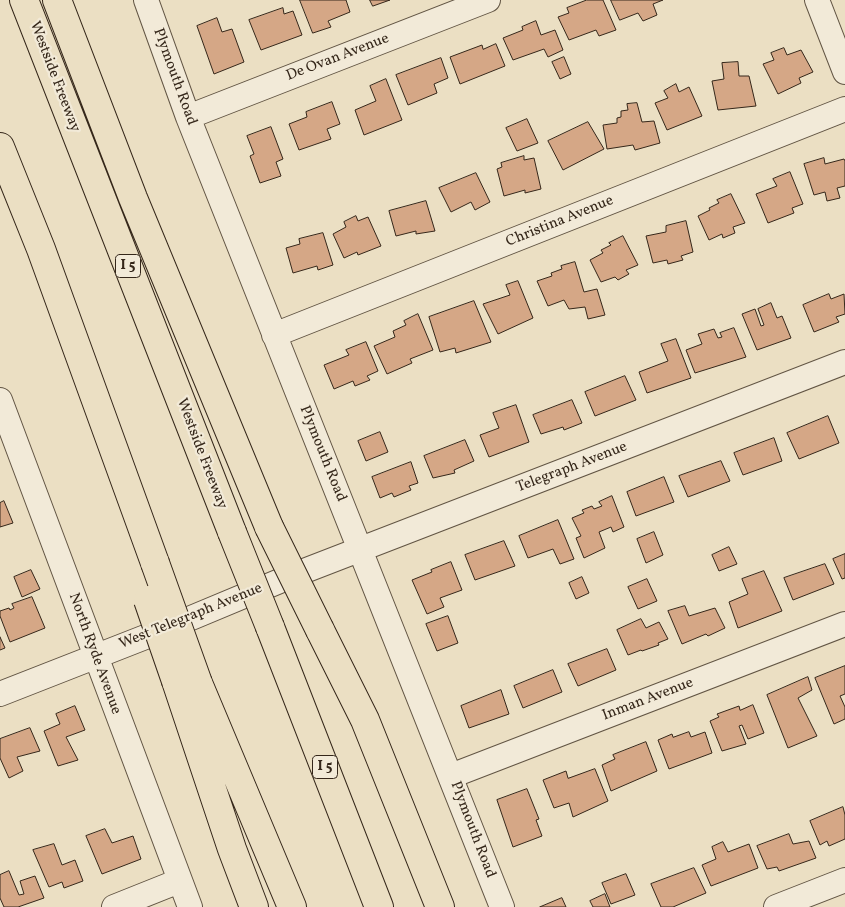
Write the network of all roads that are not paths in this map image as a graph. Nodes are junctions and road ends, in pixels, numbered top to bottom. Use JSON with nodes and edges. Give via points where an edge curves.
{"nodes":[{"id":1,"x":24,"y":0,"type":"edge"},
{"id":2,"x":57,"y":0,"type":"edge"},
{"id":3,"x":146,"y":0,"type":"edge"},
{"id":4,"x":488,"y":0,"type":"edge"},
{"id":5,"x":817,"y":0,"type":"edge"},
{"id":6,"x":845,"y":72,"type":"edge"},
{"id":7,"x":845,"y":109,"type":"edge"},
{"id":8,"x":188,"y":117,"type":"junction"},
{"id":9,"x":0,"y":147,"type":"edge"},
{"id":10,"x":274,"y":335,"type":"junction"},
{"id":11,"x":845,"y":362,"type":"edge"},
{"id":12,"x":0,"y":400,"type":"edge"},
{"id":13,"x":7,"y":440,"type":"edge"},
{"id":14,"x":360,"y":550,"type":"junction"},
{"id":15,"x":299,"y":573,"type":"joint"},
{"id":16,"x":845,"y":624,"type":"edge"},
{"id":17,"x":95,"y":657,"type":"junction"},
{"id":18,"x":187,"y":682,"type":"junction"},
{"id":19,"x":0,"y":694,"type":"edge"},
{"id":20,"x":451,"y":776,"type":"junction"},
{"id":21,"x":845,"y":880,"type":"edge"},
{"id":22,"x":180,"y":881,"type":"junction"},
{"id":23,"x":114,"y":907,"type":"edge"},
{"id":24,"x":190,"y":907,"type":"edge"},
{"id":25,"x":254,"y":907,"type":"edge"},
{"id":26,"x":292,"y":907,"type":"edge"},
{"id":27,"x":380,"y":907,"type":"edge"},
{"id":28,"x":440,"y":907,"type":"edge"},
{"id":29,"x":502,"y":907,"type":"edge"},
{"id":30,"x":776,"y":907,"type":"edge"}],
"edges":[{"from":1,"to":27,"type":"highway","name":"Westside Freeway","number":"I 5","bridge":true},
{"from":2,"to":28,"type":"highway","bridge":true,"via":[[133,198],[269,527],[365,720]]},
{"from":3,"to":8,"type":"street","name":"Plymouth Road"},
{"from":4,"to":8,"type":"street","name":"De Ovan Avenue"},
{"from":5,"to":6,"type":"street"},
{"from":7,"to":10,"type":"street","name":"Christina Avenue"},
{"from":8,"to":10,"type":"street","name":"Plymouth Road"},
{"from":9,"to":18,"type":"highway","bridge":true,"via":[[41,249],[70,381],[147,566]]},
{"from":10,"to":14,"type":"street","name":"Plymouth Road"},
{"from":11,"to":14,"type":"street","name":"Telegraph Avenue"},
{"from":12,"to":13,"type":"street","name":"North Ryde Avenue"},
{"from":13,"to":17,"type":"street","name":"North Ryde Avenue"},
{"from":14,"to":15,"type":"street","name":"Telegraph Avenue"},
{"from":14,"to":20,"type":"street","name":"Plymouth Road"},
{"from":15,"to":17,"type":"street","name":"West Telegraph Avenue"},
{"from":16,"to":20,"type":"street","name":"Inman Avenue"},
{"from":17,"to":19,"type":"street","name":"West Telegraph Avenue"},
{"from":17,"to":22,"type":"street","name":"North Ryde Avenue"},
{"from":18,"to":25,"type":"highway","via":[[232,849]]},
{"from":18,"to":26,"type":"highway"},
{"from":20,"to":29,"type":"street","name":"Plymouth Road"},
{"from":21,"to":30,"type":"street"},
{"from":22,"to":23,"type":"street"},
{"from":22,"to":24,"type":"street","name":"North Ryde Avenue"}]}
